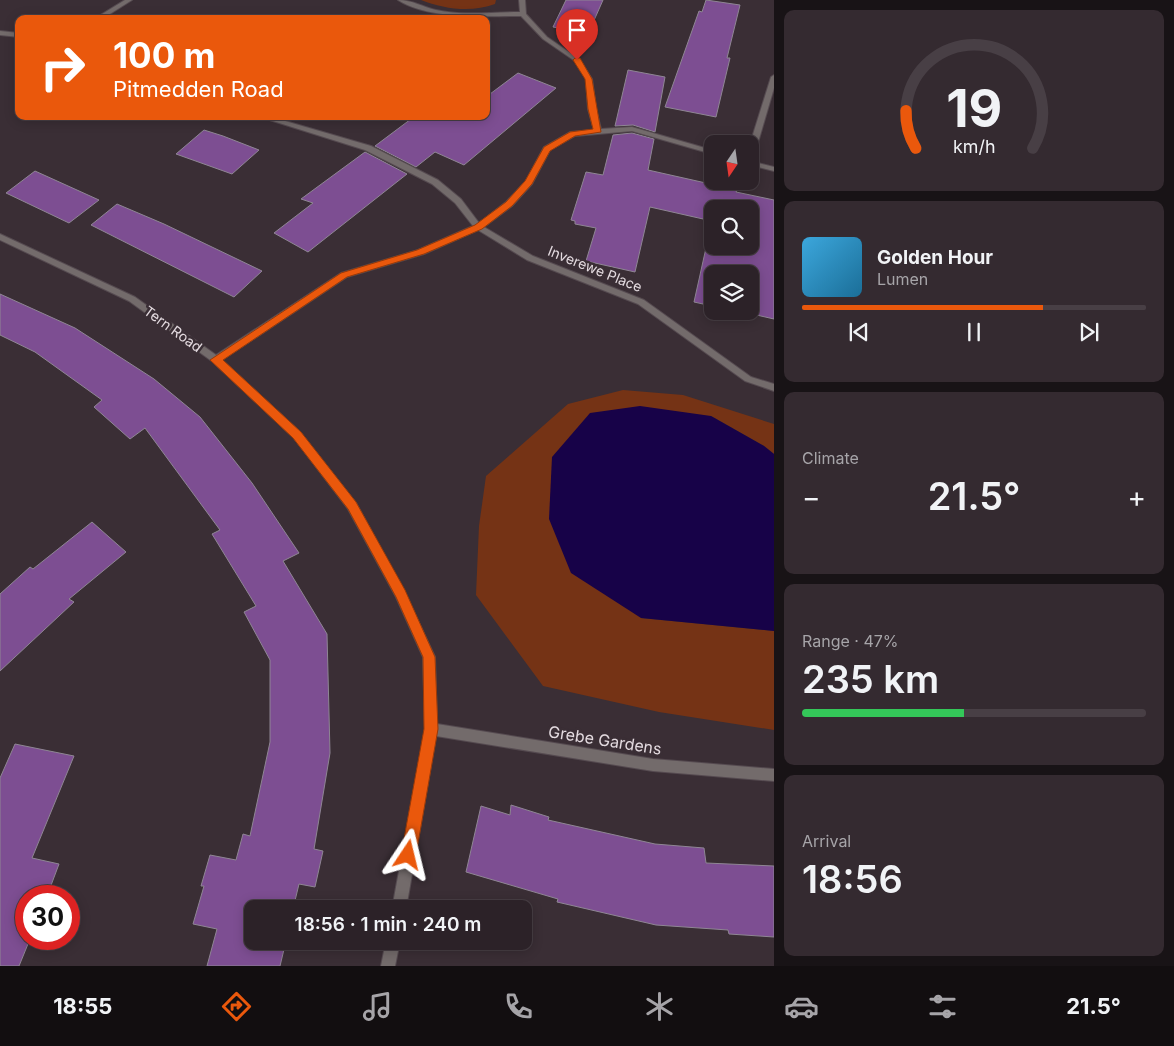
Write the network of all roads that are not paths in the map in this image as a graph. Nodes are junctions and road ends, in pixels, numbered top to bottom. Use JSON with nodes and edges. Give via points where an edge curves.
{"nodes":[{"id":1,"x":129,"y":0,"type":"edge"},
{"id":2,"x":401,"y":0,"type":"edge"},
{"id":3,"x":522,"y":0,"type":"edge"},
{"id":4,"x":523,"y":14,"type":"junction"},
{"id":5,"x":104,"y":15,"type":"edge"},
{"id":6,"x":0,"y":33,"type":"edge"},
{"id":7,"x":15,"y":35,"type":"edge"},
{"id":8,"x":774,"y":77,"type":"edge"},
{"id":9,"x":274,"y":120,"type":"edge"},
{"id":10,"x":598,"y":130,"type":"junction"},
{"id":11,"x":756,"y":135,"type":"edge"},
{"id":12,"x":704,"y":150,"type":"edge"},
{"id":13,"x":759,"y":165,"type":"edge"},
{"id":14,"x":774,"y":169,"type":"edge"},
{"id":15,"x":478,"y":227,"type":"junction"},
{"id":16,"x":0,"y":237,"type":"edge"},
{"id":17,"x":216,"y":360,"type":"junction"},
{"id":18,"x":774,"y":388,"type":"edge"},
{"id":19,"x":431,"y":729,"type":"junction"},
{"id":20,"x":774,"y":775,"type":"edge"},
{"id":21,"x":401,"y":900,"type":"edge"},
{"id":22,"x":391,"y":950,"type":"edge"},
{"id":23,"x":388,"y":966,"type":"edge"}],
"edges":[{"from":1,"to":5,"type":"street"},
{"from":2,"to":4,"type":"street","via":[[436,12]]},
{"from":3,"to":4,"type":"street"},
{"from":4,"to":10,"type":"street","via":[[545,38],[577,60],[588,79]]},
{"from":6,"to":7,"type":"street"},
{"from":8,"to":11,"type":"street"},
{"from":9,"to":15,"type":"street","via":[[368,148],[435,182],[458,201]]},
{"from":10,"to":12,"type":"street","via":[[632,129]]},
{"from":10,"to":15,"type":"street","via":[[573,134],[547,149],[529,182],[509,204]]},
{"from":13,"to":14,"type":"street"},
{"from":15,"to":17,"type":"street","via":[[421,252],[344,275]]},
{"from":15,"to":18,"type":"street","name":"Inverewe Place","via":[[530,258],[641,302],[748,379]]},
{"from":16,"to":17,"type":"street","name":"Tern Road","via":[[132,299]]},
{"from":17,"to":19,"type":"street","name":"Tern Road","via":[[297,435],[352,506],[400,594],[429,657]]},
{"from":19,"to":20,"type":"street","name":"Grebe Gardens","via":[[653,765]]},
{"from":19,"to":21,"type":"street","name":"Tern Road"},
{"from":22,"to":23,"type":"street"}]}
